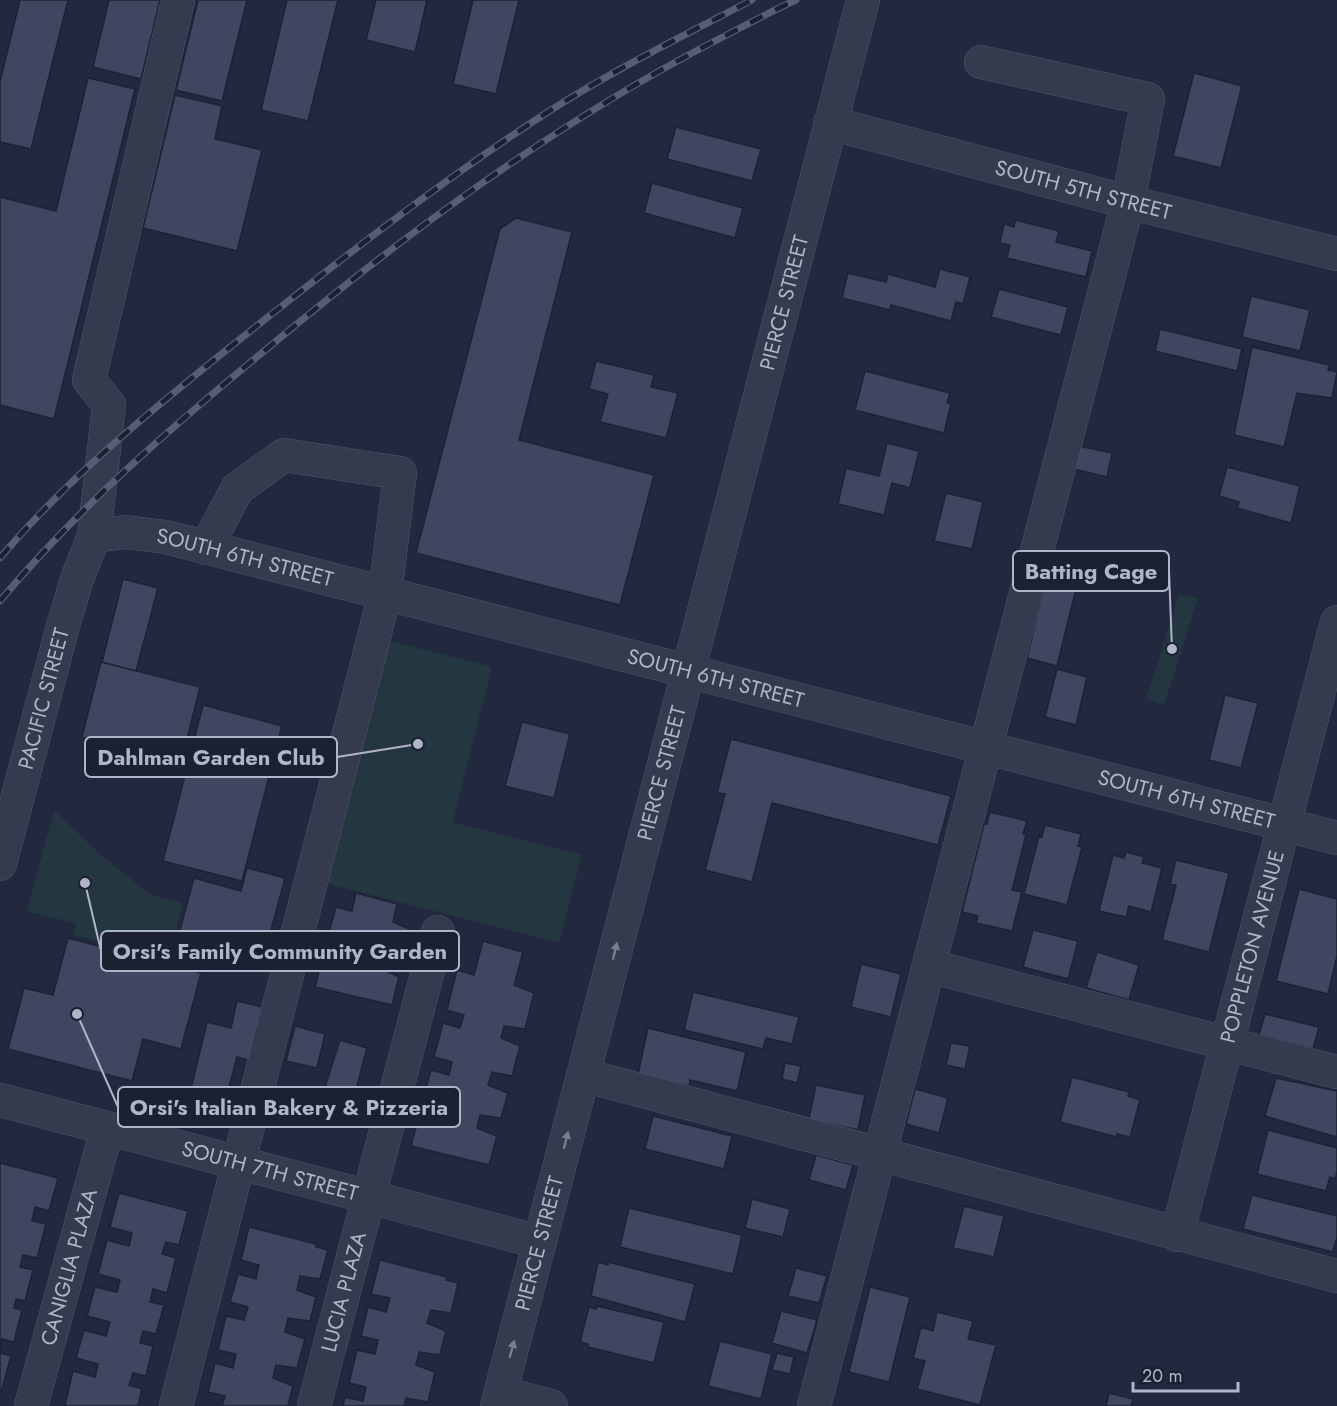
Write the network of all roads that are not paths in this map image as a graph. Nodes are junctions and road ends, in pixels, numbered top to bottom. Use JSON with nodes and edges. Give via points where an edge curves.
{"nodes":[{"id":1,"x":178,"y":0,"type":"edge"},
{"id":2,"x":863,"y":0,"type":"edge"},
{"id":3,"x":981,"y":62,"type":"dead end"},
{"id":4,"x":830,"y":123,"type":"junction"},
{"id":5,"x":1128,"y":202,"type":"junction"},
{"id":6,"x":1337,"y":254,"type":"edge"},
{"id":7,"x":94,"y":536,"type":"junction"},
{"id":8,"x":206,"y":548,"type":"junction"},
{"id":9,"x":385,"y":594,"type":"junction"},
{"id":10,"x":1337,"y":622,"type":"edge"},
{"id":11,"x":687,"y":673,"type":"junction"},
{"id":12,"x":986,"y":749,"type":"junction"},
{"id":13,"x":1284,"y":825,"type":"junction"},
{"id":14,"x":1337,"y":838,"type":"edge"},
{"id":15,"x":0,"y":864,"type":"edge"},
{"id":16,"x":438,"y":932,"type":"dead end"},
{"id":17,"x":929,"y":966,"type":"junction"},
{"id":18,"x":1227,"y":1044,"type":"junction"},
{"id":19,"x":1337,"y":1072,"type":"edge"},
{"id":20,"x":583,"y":1075,"type":"junction"},
{"id":21,"x":0,"y":1100,"type":"edge"},
{"id":22,"x":107,"y":1129,"type":"junction"},
{"id":23,"x":880,"y":1155,"type":"junction"},
{"id":24,"x":240,"y":1163,"type":"junction"},
{"id":25,"x":369,"y":1196,"type":"junction"},
{"id":26,"x":1177,"y":1235,"type":"junction"},
{"id":27,"x":540,"y":1242,"type":"junction"},
{"id":28,"x":1337,"y":1276,"type":"edge"},
{"id":29,"x":499,"y":1399,"type":"edge"},
{"id":30,"x":31,"y":1406,"type":"edge"},
{"id":31,"x":176,"y":1406,"type":"edge"},
{"id":32,"x":314,"y":1406,"type":"edge"},
{"id":33,"x":551,"y":1406,"type":"edge"},
{"id":34,"x":814,"y":1406,"type":"edge"}],
"edges":[{"from":1,"to":7,"type":"street","name":"PACIFIC STREET","via":[[89,380],[109,405]]},
{"from":2,"to":4,"type":"street","name":"PIERCE STREET"},
{"from":3,"to":5,"type":"street","via":[[1148,99]]},
{"from":4,"to":5,"type":"street","name":"SOUTH 5TH STREET"},
{"from":4,"to":11,"type":"street","name":"PIERCE STREET"},
{"from":5,"to":6,"type":"street","name":"SOUTH 5TH STREET"},
{"from":5,"to":12,"type":"street"},
{"from":7,"to":8,"type":"street","name":"SOUTH 6TH STREET","via":[[144,533]]},
{"from":7,"to":15,"type":"street","name":"PACIFIC STREET","via":[[63,626]]},
{"from":8,"to":9,"type":"street","name":"SOUTH 6TH STREET"},
{"from":8,"to":9,"type":"street","via":[[237,489],[284,455],[400,473]]},
{"from":9,"to":11,"type":"street","name":"SOUTH 6TH STREET"},
{"from":9,"to":24,"type":"street"},
{"from":10,"to":13,"type":"street","name":"POPPLETON AVENUE"},
{"from":11,"to":12,"type":"street","name":"SOUTH 6TH STREET"},
{"from":20,"to":11,"type":"street","name":"PIERCE STREET","one_way":true},
{"from":12,"to":13,"type":"street","name":"SOUTH 6TH STREET"},
{"from":12,"to":17,"type":"street"},
{"from":13,"to":14,"type":"street","name":"SOUTH 6TH STREET"},
{"from":13,"to":18,"type":"street","name":"POPPLETON AVENUE"},
{"from":16,"to":25,"type":"street","name":"LUCIA PLAZA"},
{"from":17,"to":18,"type":"street"},
{"from":17,"to":23,"type":"street"},
{"from":18,"to":19,"type":"street"},
{"from":18,"to":26,"type":"street","name":"POPPLETON AVENUE"},
{"from":20,"to":23,"type":"street"},
{"from":27,"to":20,"type":"street","name":"PIERCE STREET","one_way":true},
{"from":21,"to":22,"type":"street","name":"SOUTH 7TH STREET"},
{"from":22,"to":24,"type":"street","name":"SOUTH 7TH STREET"},
{"from":22,"to":30,"type":"street","name":"CANIGLIA PLAZA"},
{"from":23,"to":26,"type":"street"},
{"from":23,"to":34,"type":"street"},
{"from":24,"to":25,"type":"street","name":"SOUTH 7TH STREET"},
{"from":24,"to":31,"type":"street"},
{"from":25,"to":27,"type":"street","name":"SOUTH 7TH STREET"},
{"from":25,"to":32,"type":"street","name":"LUCIA PLAZA"},
{"from":26,"to":28,"type":"street"},
{"from":29,"to":27,"type":"street","name":"PIERCE STREET","one_way":true},
{"from":29,"to":33,"type":"street"}]}
